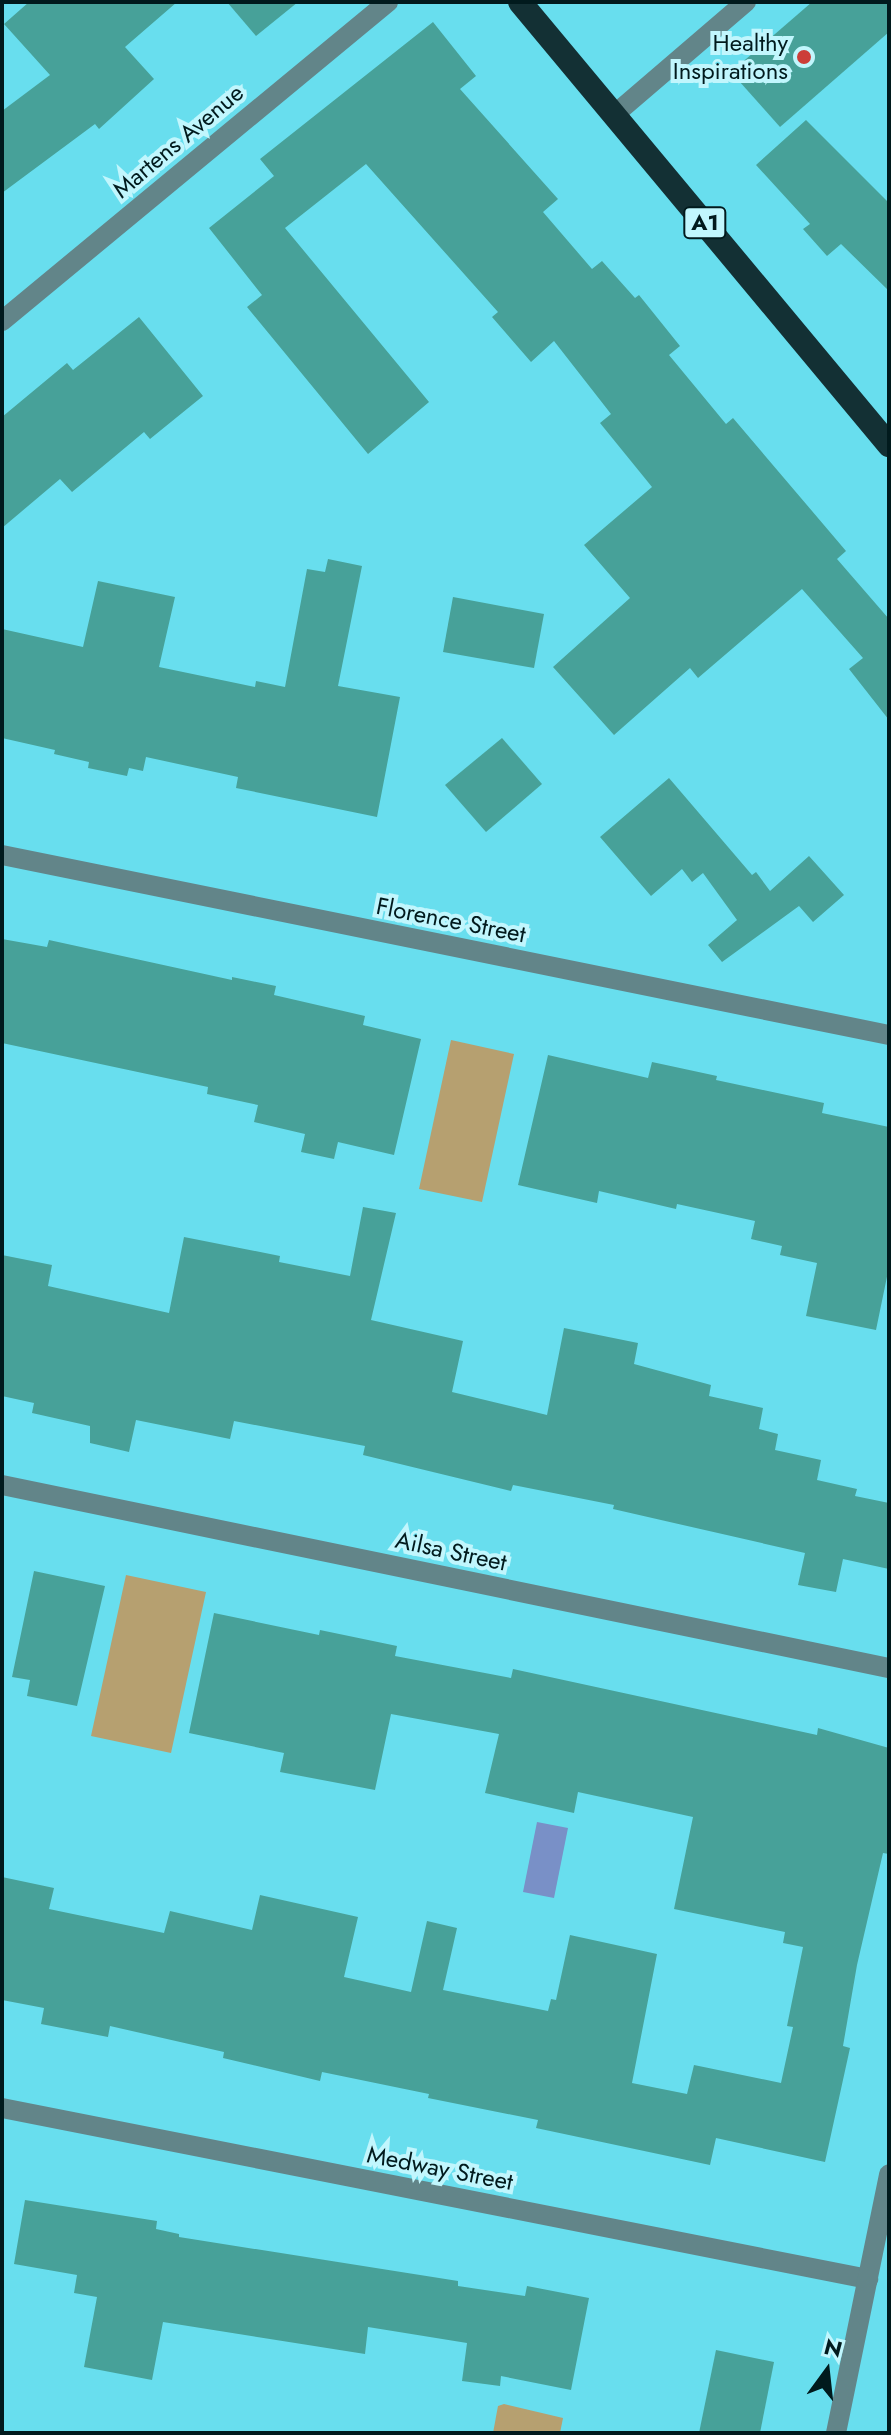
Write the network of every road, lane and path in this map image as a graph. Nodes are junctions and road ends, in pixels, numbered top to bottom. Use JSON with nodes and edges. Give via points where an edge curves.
{"nodes":[{"id":1,"x":388,"y":2,"type":"edge"},
{"id":2,"x":520,"y":2,"type":"edge"},
{"id":3,"x":746,"y":2,"type":"edge"},
{"id":4,"x":614,"y":115,"type":"junction"},
{"id":5,"x":2,"y":321,"type":"edge"},
{"id":6,"x":889,"y":445,"type":"edge"},
{"id":7,"x":2,"y":855,"type":"edge"},
{"id":8,"x":889,"y":1035,"type":"edge"},
{"id":9,"x":2,"y":1485,"type":"edge"},
{"id":10,"x":889,"y":1668,"type":"edge"},
{"id":11,"x":2,"y":2108,"type":"edge"},
{"id":12,"x":889,"y":2174,"type":"edge"},
{"id":13,"x":868,"y":2279,"type":"junction"},
{"id":14,"x":836,"y":2433,"type":"edge"}],
"edges":[{"from":1,"to":5,"type":"street","name":"Martens Avenue"},
{"from":2,"to":4,"type":"highway","number":"A1"},
{"from":3,"to":4,"type":"street"},
{"from":4,"to":6,"type":"highway","number":"A1"},
{"from":7,"to":8,"type":"street","name":"Florence Street"},
{"from":9,"to":10,"type":"street","name":"Ailsa Street"},
{"from":11,"to":13,"type":"street","name":"Medway Street"},
{"from":12,"to":13,"type":"street"},
{"from":13,"to":14,"type":"street"}]}
